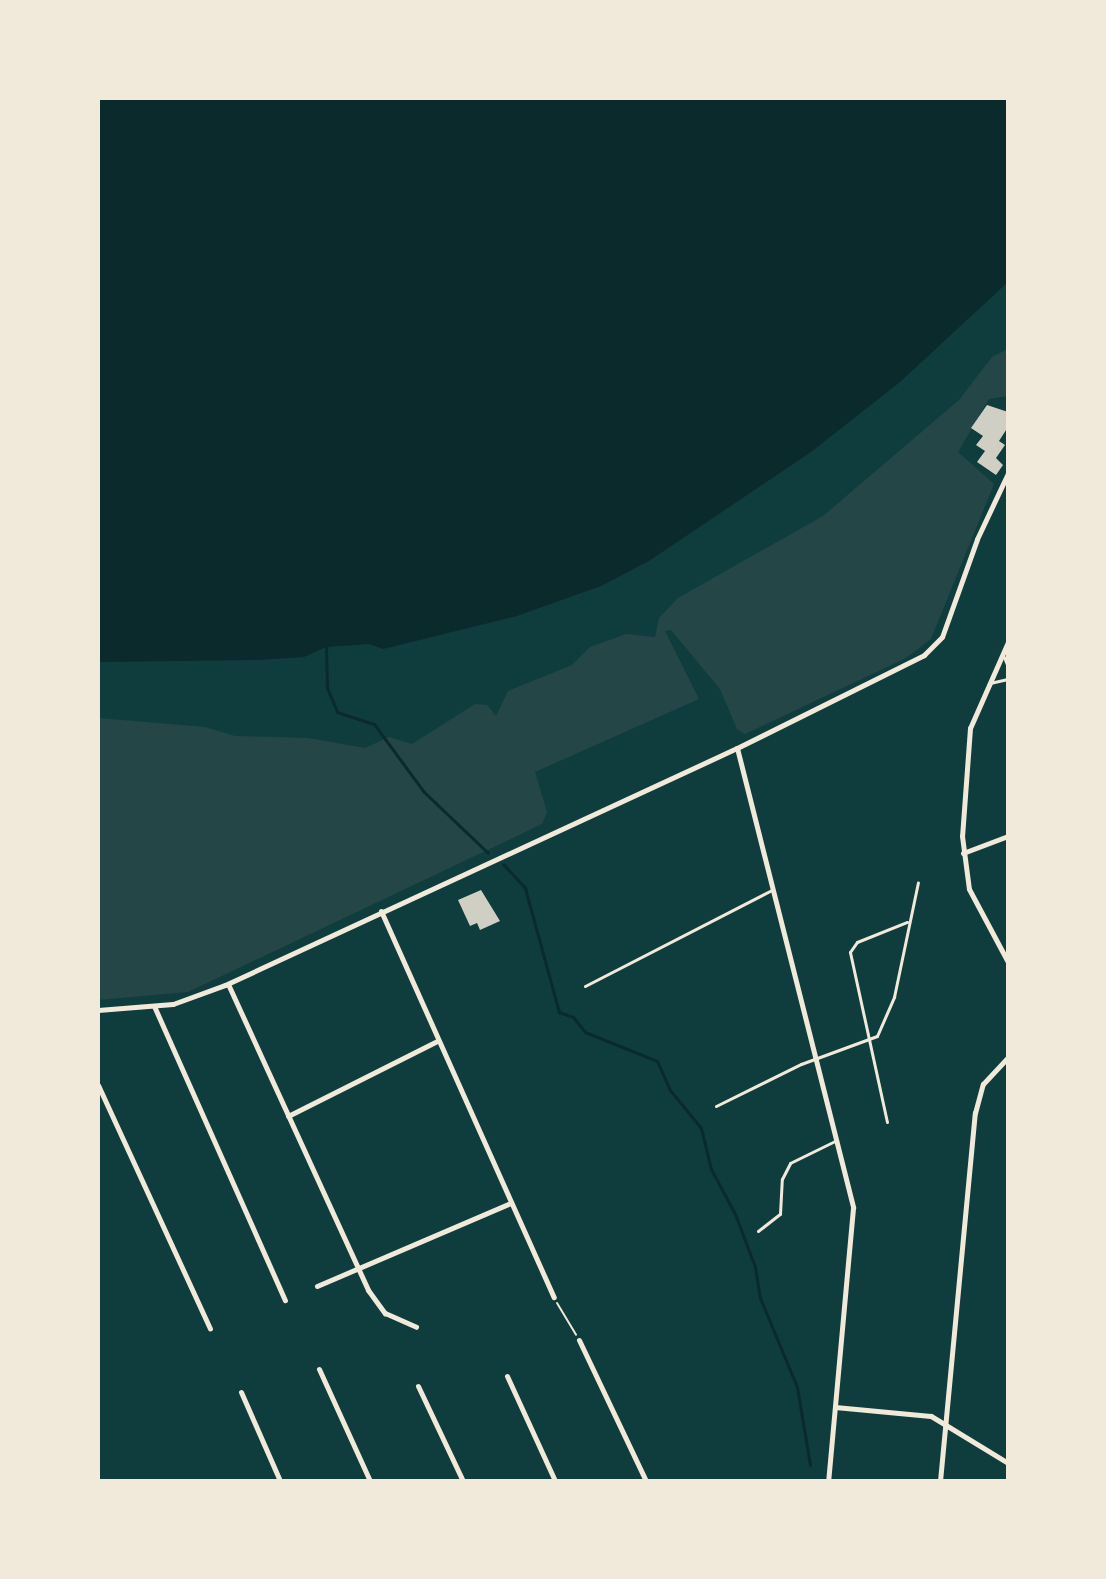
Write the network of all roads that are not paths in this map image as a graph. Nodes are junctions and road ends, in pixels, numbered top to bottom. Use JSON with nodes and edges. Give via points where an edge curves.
{"nodes":[{"id":1,"x":1008,"y":473,"type":"edge"},
{"id":2,"x":1008,"y":642,"type":"edge"},
{"id":3,"x":1002,"y":654,"type":"junction"},
{"id":4,"x":1008,"y":667,"type":"edge"},
{"id":5,"x":1008,"y":679,"type":"edge"},
{"id":6,"x":987,"y":684,"type":"junction"},
{"id":7,"x":737,"y":748,"type":"junction"},
{"id":8,"x":1008,"y":836,"type":"edge"},
{"id":9,"x":963,"y":853,"type":"junction"},
{"id":10,"x":918,"y":882,"type":"dead end"},
{"id":11,"x":772,"y":890,"type":"junction"},
{"id":12,"x":381,"y":911,"type":"junction"},
{"id":13,"x":907,"y":922,"type":"junction"},
{"id":14,"x":1008,"y":962,"type":"edge"},
{"id":15,"x":228,"y":984,"type":"junction"},
{"id":16,"x":585,"y":986,"type":"dead end"},
{"id":17,"x":154,"y":1006,"type":"junction"},
{"id":18,"x":98,"y":1010,"type":"edge"},
{"id":19,"x":437,"y":1041,"type":"junction"},
{"id":20,"x":870,"y":1041,"type":"junction"},
{"id":21,"x":1008,"y":1057,"type":"edge"},
{"id":22,"x":814,"y":1059,"type":"junction"},
{"id":23,"x":98,"y":1085,"type":"edge"},
{"id":24,"x":716,"y":1106,"type":"dead end"},
{"id":25,"x":288,"y":1116,"type":"junction"},
{"id":26,"x":887,"y":1122,"type":"dead end"},
{"id":27,"x":835,"y":1141,"type":"junction"},
{"id":28,"x":511,"y":1203,"type":"junction"},
{"id":29,"x":758,"y":1231,"type":"dead end"},
{"id":30,"x":357,"y":1267,"type":"junction"},
{"id":31,"x":317,"y":1286,"type":"dead end"},
{"id":32,"x":554,"y":1297,"type":"road end"},
{"id":33,"x":285,"y":1300,"type":"dead end"},
{"id":34,"x":416,"y":1327,"type":"dead end"},
{"id":35,"x":210,"y":1328,"type":"dead end"},
{"id":36,"x":579,"y":1340,"type":"road end"},
{"id":37,"x":319,"y":1369,"type":"dead end"},
{"id":38,"x":507,"y":1376,"type":"dead end"},
{"id":39,"x":418,"y":1386,"type":"dead end"},
{"id":40,"x":241,"y":1392,"type":"dead end"},
{"id":41,"x":835,"y":1407,"type":"junction"},
{"id":42,"x":947,"y":1422,"type":"junction"},
{"id":43,"x":1008,"y":1463,"type":"edge"},
{"id":44,"x":280,"y":1481,"type":"edge"},
{"id":45,"x":370,"y":1481,"type":"edge"},
{"id":46,"x":463,"y":1481,"type":"edge"},
{"id":47,"x":555,"y":1481,"type":"edge"},
{"id":48,"x":646,"y":1481,"type":"edge"},
{"id":49,"x":828,"y":1481,"type":"edge"},
{"id":50,"x":940,"y":1481,"type":"edge"}],
"edges":[{"from":1,"to":7,"type":"street","via":[[938,644]]},
{"from":2,"to":3,"type":"street"},
{"from":3,"to":4,"type":"lane"},
{"from":3,"to":6,"type":"street"},
{"from":5,"to":6,"type":"lane"},
{"from":6,"to":9,"type":"street","via":[[970,728]]},
{"from":7,"to":11,"type":"street"},
{"from":7,"to":12,"type":"street"},
{"from":8,"to":9,"type":"street"},
{"from":9,"to":14,"type":"street","via":[[973,900]]},
{"from":10,"to":13,"type":"lane"},
{"from":11,"to":16,"type":"lane"},
{"from":11,"to":22,"type":"street"},
{"from":12,"to":15,"type":"street"},
{"from":12,"to":19,"type":"street"},
{"from":13,"to":20,"type":"lane","via":[[890,1010]]},
{"from":13,"to":20,"type":"lane","via":[[857,942],[850,952]]},
{"from":15,"to":17,"type":"street"},
{"from":15,"to":25,"type":"street"},
{"from":17,"to":18,"type":"street"},
{"from":17,"to":33,"type":"street"},
{"from":19,"to":25,"type":"street"},
{"from":19,"to":28,"type":"street"},
{"from":20,"to":22,"type":"lane"},
{"from":20,"to":26,"type":"lane"},
{"from":21,"to":42,"type":"street","via":[[983,1084],[975,1113]]},
{"from":22,"to":24,"type":"lane"},
{"from":22,"to":27,"type":"street"},
{"from":23,"to":35,"type":"street"},
{"from":25,"to":30,"type":"street"},
{"from":27,"to":29,"type":"lane","via":[[790,1163],[782,1179],[780,1214]]},
{"from":27,"to":41,"type":"street","via":[[854,1233]]},
{"from":28,"to":30,"type":"street"},
{"from":28,"to":32,"type":"street"},
{"from":30,"to":31,"type":"street"},
{"from":30,"to":34,"type":"street","via":[[385,1313]]},
{"from":36,"to":48,"type":"street"},
{"from":37,"to":45,"type":"street"},
{"from":38,"to":47,"type":"street"},
{"from":39,"to":46,"type":"street"},
{"from":40,"to":44,"type":"street"},
{"from":41,"to":42,"type":"street"},
{"from":41,"to":49,"type":"street"},
{"from":42,"to":43,"type":"street"},
{"from":42,"to":50,"type":"street"}]}
